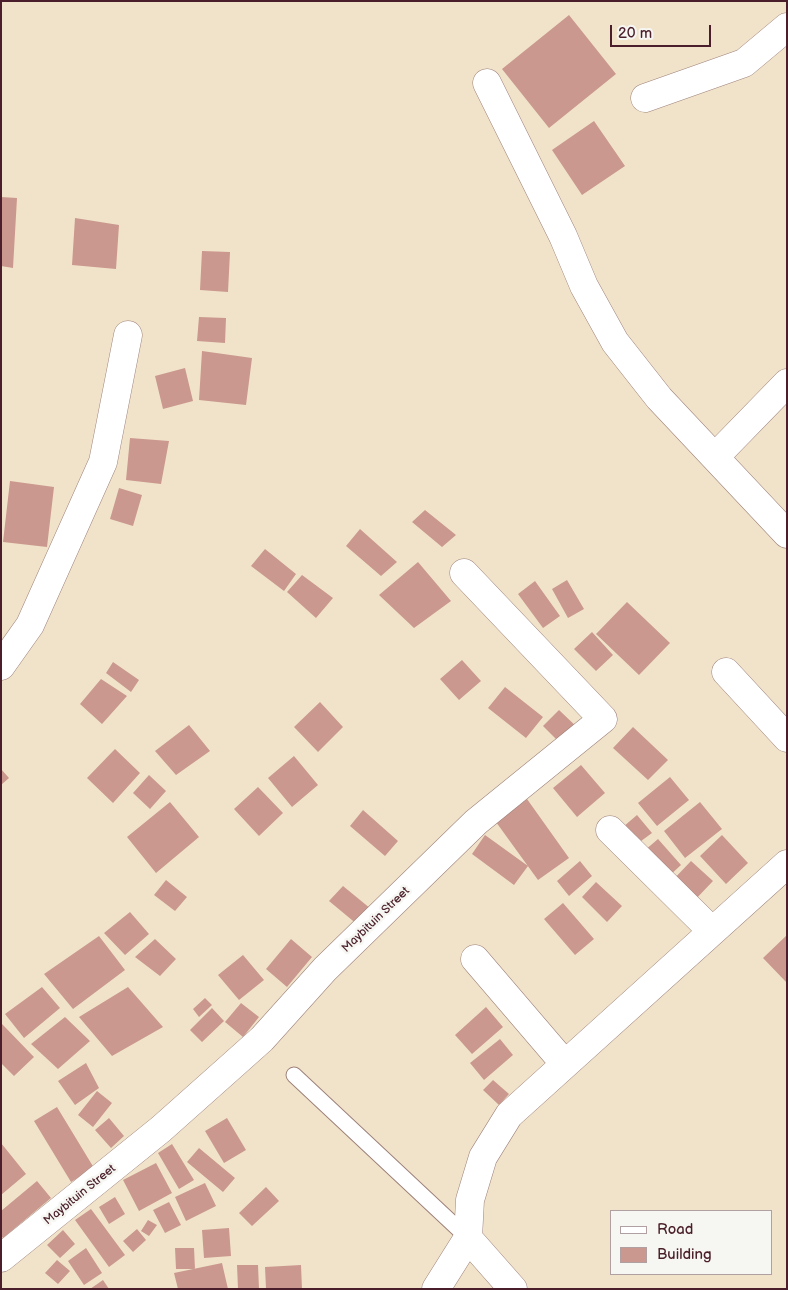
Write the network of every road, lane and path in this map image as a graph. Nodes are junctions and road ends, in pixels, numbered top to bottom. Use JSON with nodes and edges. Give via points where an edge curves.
{"nodes":[{"id":1,"x":787,"y":27,"type":"edge"},
{"id":2,"x":487,"y":83,"type":"dead end"},
{"id":3,"x":645,"y":98,"type":"dead end"},
{"id":4,"x":128,"y":335,"type":"dead end"},
{"id":5,"x":787,"y":383,"type":"edge"},
{"id":6,"x":715,"y":458,"type":"junction"},
{"id":7,"x":787,"y":534,"type":"edge"},
{"id":8,"x":464,"y":572,"type":"dead end"},
{"id":9,"x":1,"y":666,"type":"edge"},
{"id":10,"x":726,"y":672,"type":"dead end"},
{"id":11,"x":787,"y":738,"type":"edge"},
{"id":12,"x":610,"y":830,"type":"dead end"},
{"id":13,"x":787,"y":864,"type":"edge"},
{"id":14,"x":712,"y":931,"type":"junction"},
{"id":15,"x":475,"y":959,"type":"dead end"},
{"id":16,"x":564,"y":1063,"type":"junction"},
{"id":17,"x":294,"y":1075,"type":"dead end"},
{"id":18,"x":468,"y":1238,"type":"junction"},
{"id":19,"x":1,"y":1258,"type":"edge"},
{"id":20,"x":436,"y":1289,"type":"edge"},
{"id":21,"x":513,"y":1289,"type":"edge"}],
"edges":[{"from":1,"to":3,"type":"street","via":[[744,63]]},
{"from":2,"to":6,"type":"street","via":[[563,236],[584,286],[615,342],[659,398]]},
{"from":4,"to":9,"type":"street","via":[[103,462],[30,625]]},
{"from":5,"to":6,"type":"street"},
{"from":6,"to":7,"type":"street"},
{"from":8,"to":19,"type":"street","name":"Maybituin Street","via":[[603,719],[476,822],[325,969],[248,1052],[161,1129]]},
{"from":10,"to":11,"type":"street"},
{"from":12,"to":14,"type":"street"},
{"from":13,"to":14,"type":"street"},
{"from":14,"to":16,"type":"street"},
{"from":15,"to":16,"type":"street"},
{"from":16,"to":18,"type":"street","via":[[509,1115],[483,1157],[470,1200]]},
{"from":17,"to":18,"type":"lane"},
{"from":18,"to":20,"type":"street"},
{"from":18,"to":21,"type":"street"}]}
